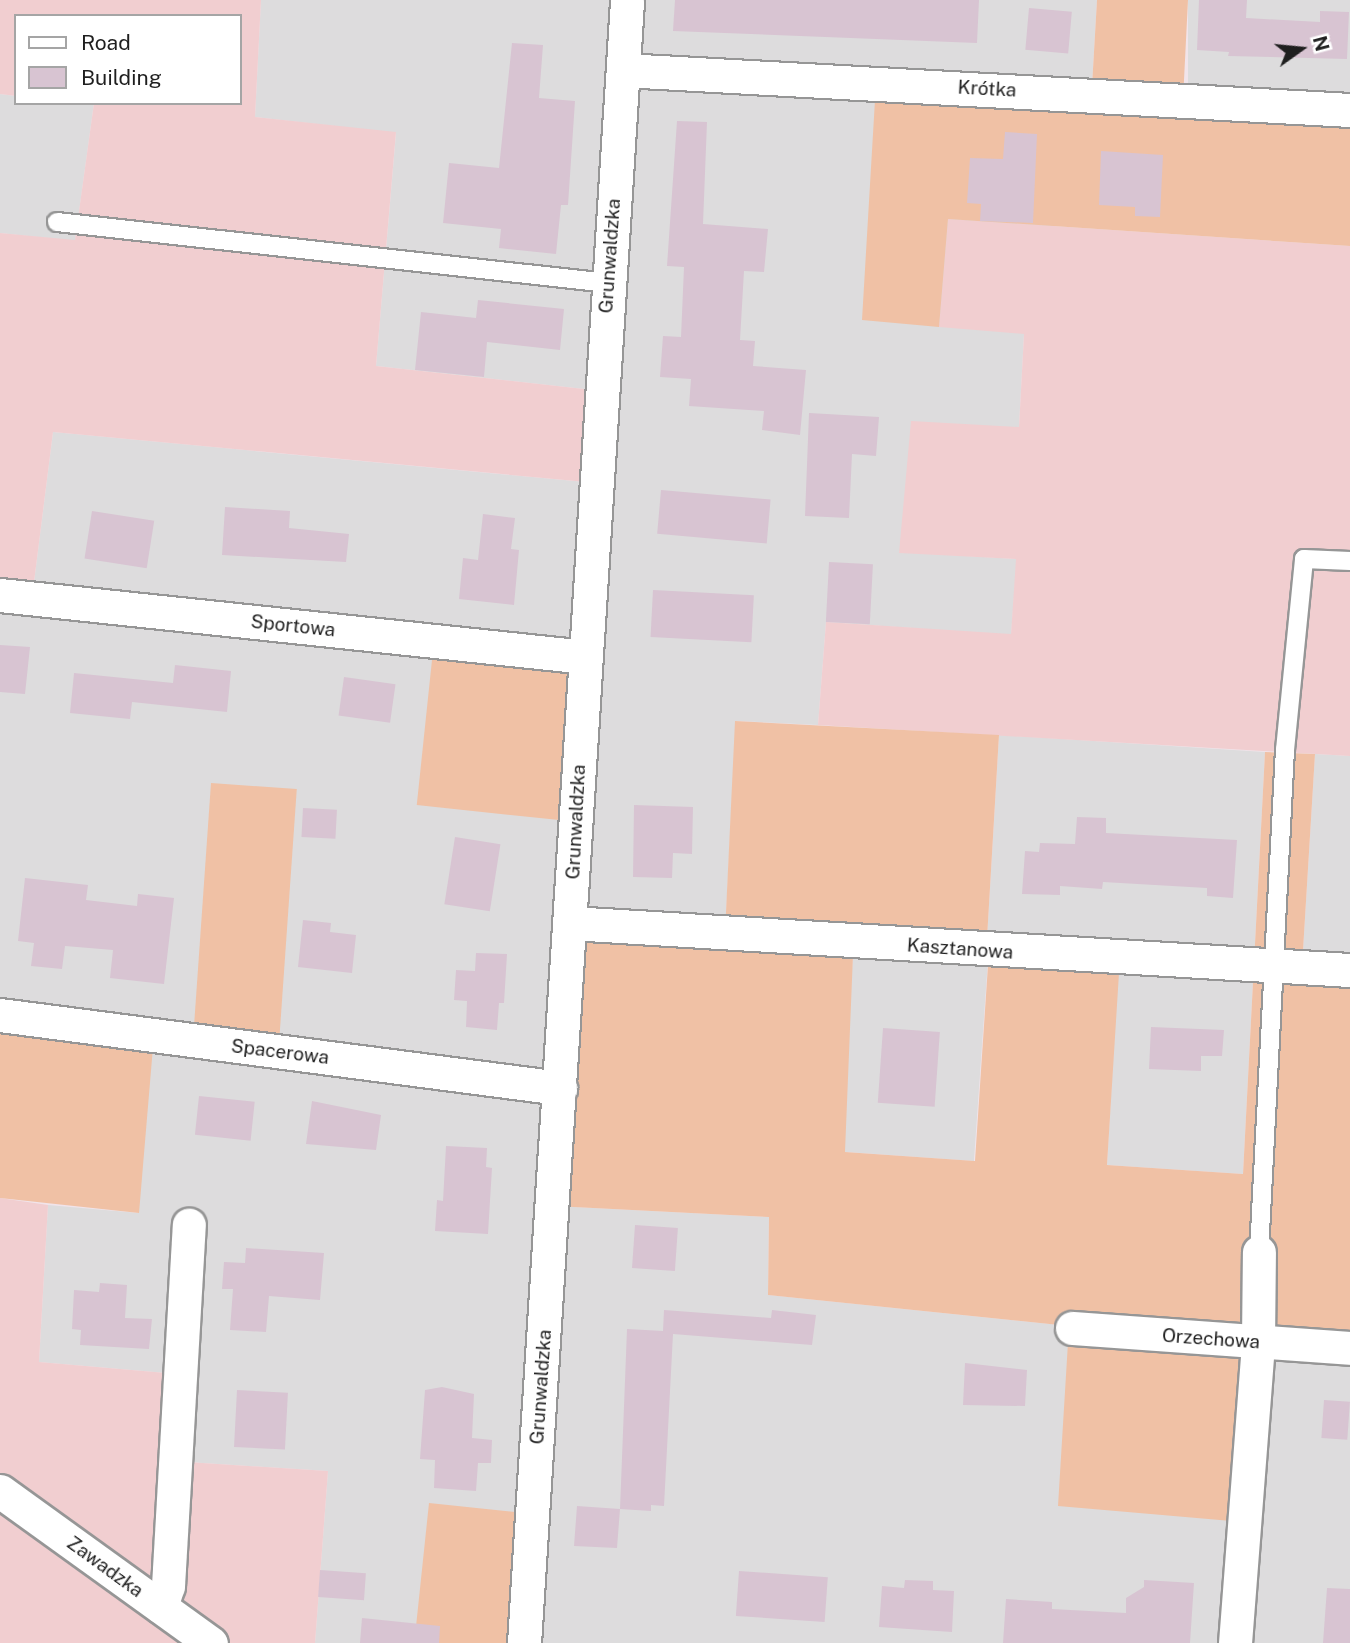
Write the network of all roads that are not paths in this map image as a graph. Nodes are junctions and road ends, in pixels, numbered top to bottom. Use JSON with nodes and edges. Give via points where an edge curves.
{"nodes":[{"id":1,"x":627,"y":0,"type":"edge"},
{"id":2,"x":623,"y":70,"type":"junction"},
{"id":3,"x":1350,"y":110,"type":"edge"},
{"id":4,"x":57,"y":222,"type":"dead end"},
{"id":5,"x":608,"y":283,"type":"junction"},
{"id":6,"x":1350,"y":561,"type":"edge"},
{"id":7,"x":0,"y":595,"type":"edge"},
{"id":8,"x":586,"y":657,"type":"junction"},
{"id":9,"x":570,"y":923,"type":"junction"},
{"id":10,"x":1277,"y":966,"type":"junction"},
{"id":11,"x":1350,"y":970,"type":"edge"},
{"id":12,"x":0,"y":1015,"type":"edge"},
{"id":13,"x":560,"y":1088,"type":"junction"},
{"id":14,"x":189,"y":1225,"type":"dead end"},
{"id":15,"x":1259,"y":1252,"type":"joint"},
{"id":16,"x":1072,"y":1328,"type":"dead end"},
{"id":17,"x":1258,"y":1342,"type":"junction"},
{"id":18,"x":1350,"y":1348,"type":"edge"},
{"id":19,"x":0,"y":1491,"type":"edge"},
{"id":20,"x":161,"y":1607,"type":"junction"},
{"id":21,"x":211,"y":1643,"type":"edge"},
{"id":22,"x":524,"y":1643,"type":"edge"},
{"id":23,"x":1235,"y":1643,"type":"edge"}],
"edges":[{"from":1,"to":2,"type":"street","name":"Grunwaldzka"},
{"from":2,"to":3,"type":"street","name":"Krótka"},
{"from":2,"to":5,"type":"street","name":"Grunwaldzka"},
{"from":4,"to":5,"type":"lane"},
{"from":5,"to":8,"type":"street","name":"Grunwaldzka"},
{"from":6,"to":10,"type":"lane","via":[[1304,559],[1285,750]]},
{"from":7,"to":8,"type":"street","name":"Sportowa"},
{"from":8,"to":9,"type":"street","name":"Grunwaldzka"},
{"from":9,"to":10,"type":"street","name":"Kasztanowa"},
{"from":9,"to":13,"type":"street","name":"Grunwaldzka"},
{"from":10,"to":11,"type":"street","name":"Kasztanowa"},
{"from":10,"to":15,"type":"lane"},
{"from":12,"to":13,"type":"street","name":"Spacerowa"},
{"from":13,"to":22,"type":"street","name":"Grunwaldzka"},
{"from":14,"to":20,"type":"street","via":[[168,1586]]},
{"from":15,"to":17,"type":"street"},
{"from":16,"to":17,"type":"street","name":"Orzechowa"},
{"from":17,"to":18,"type":"street","name":"Orzechowa"},
{"from":17,"to":23,"type":"street"},
{"from":19,"to":20,"type":"street","name":"Zawadzka"},
{"from":20,"to":21,"type":"street","name":"Zawadzka"}]}
